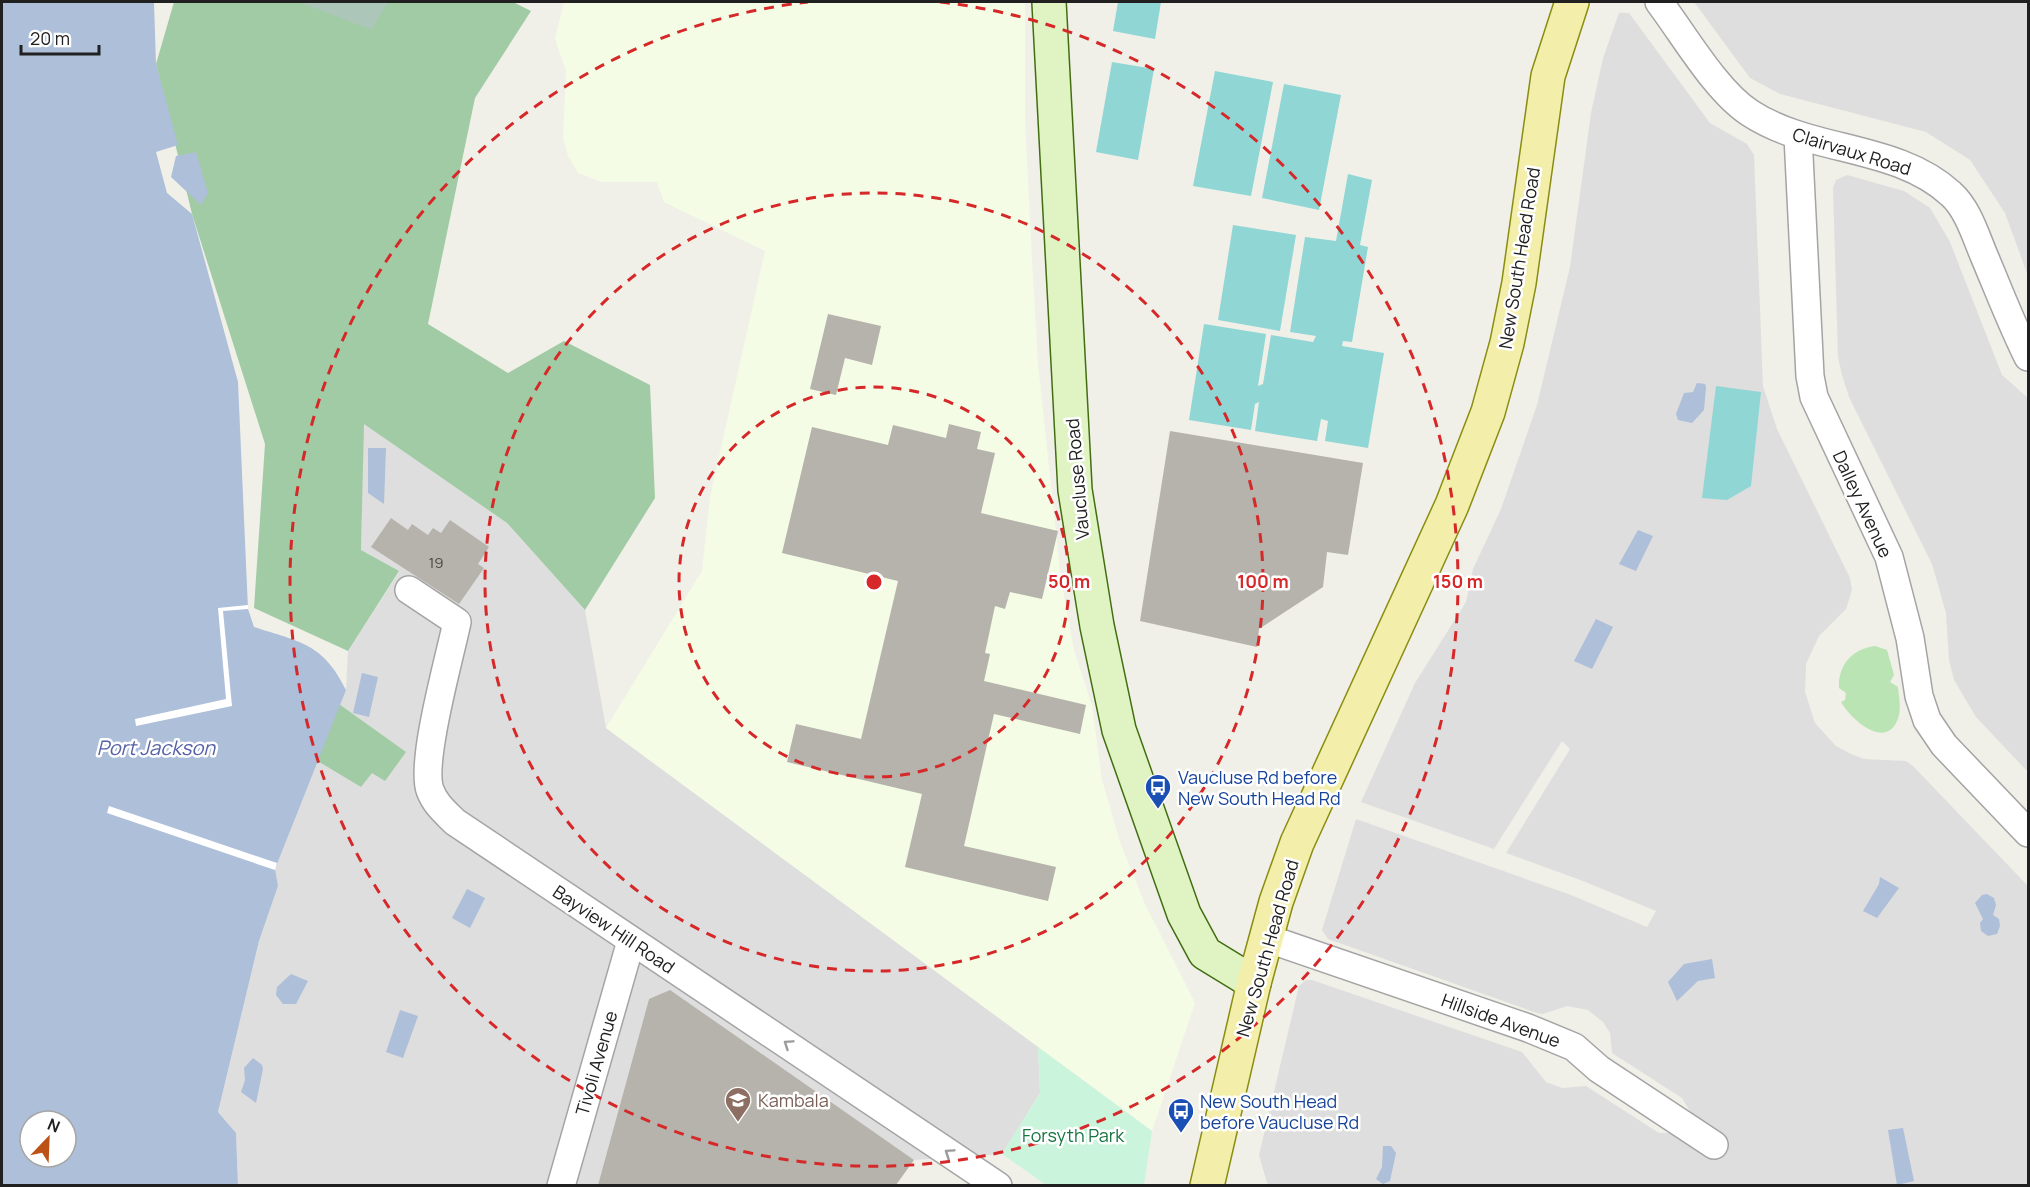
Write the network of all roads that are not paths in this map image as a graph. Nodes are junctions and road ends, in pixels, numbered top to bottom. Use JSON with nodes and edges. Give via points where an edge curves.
{"nodes":[{"id":1,"x":1049,"y":2,"type":"edge"},
{"id":2,"x":1572,"y":2,"type":"edge"},
{"id":3,"x":1659,"y":2,"type":"edge"},
{"id":4,"x":1798,"y":136,"type":"junction"},
{"id":5,"x":2028,"y":357,"type":"edge"},
{"id":6,"x":409,"y":590,"type":"dead end"},
{"id":7,"x":2028,"y":833,"type":"edge"},
{"id":8,"x":1266,"y":938,"type":"junction"},
{"id":9,"x":631,"y":940,"type":"junction"},
{"id":10,"x":1254,"y":983,"type":"junction"},
{"id":11,"x":1714,"y":1144,"type":"dead end"},
{"id":12,"x":561,"y":1185,"type":"edge"},
{"id":13,"x":998,"y":1185,"type":"edge"},
{"id":14,"x":1208,"y":1185,"type":"edge"}],
"edges":[{"from":1,"to":10,"type":"street","name":"Vaucluse Road","via":[[1075,490],[1104,661],[1133,774],[1192,930],[1206,953]]},
{"from":2,"to":8,"type":"main road","name":"New South Head Road","via":[[1548,76],[1519,282],[1488,412],[1452,504],[1297,843]]},
{"from":3,"to":4,"type":"street","name":"Clairvaux Road","via":[[1733,100],[1771,125]]},
{"from":4,"to":5,"type":"street","name":"Clairvaux Road","via":[[1926,175],[1953,195],[1970,222]]},
{"from":4,"to":7,"type":"street","name":"Dalley Avenue","via":[[1814,397],[1889,557],[1927,720],[1944,745]]},
{"from":6,"to":9,"type":"street","name":"Bayview Hill Road","via":[[457,622],[427,764],[429,788],[437,805],[455,822]]},
{"from":8,"to":10,"type":"main road","name":"New South Head Road"},
{"from":8,"to":11,"type":"street","name":"Hillside Avenue","via":[[1574,1047],[1599,1069]]},
{"from":9,"to":12,"type":"street","name":"Tivoli Avenue"},
{"from":13,"to":9,"type":"street","name":"Bayview Hill Road","one_way":true},
{"from":10,"to":14,"type":"main road","name":"New South Head Road"}]}
